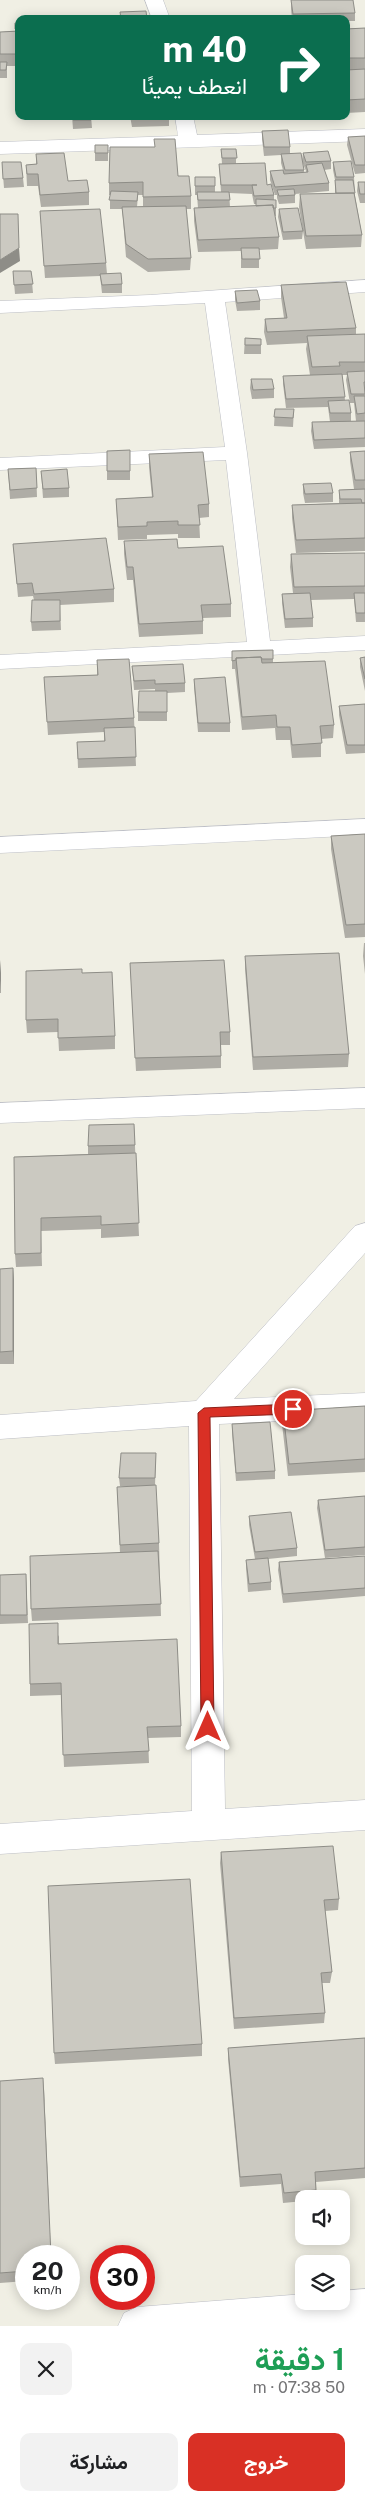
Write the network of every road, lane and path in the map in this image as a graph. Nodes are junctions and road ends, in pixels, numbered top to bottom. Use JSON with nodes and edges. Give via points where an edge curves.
{"nodes":[{"id":1,"x":154,"y":0,"type":"edge"},
{"id":2,"x":160,"y":15,"type":"edge"},
{"id":3,"x":185,"y":120,"type":"edge"},
{"id":4,"x":365,"y":135,"type":"edge"},
{"id":5,"x":188,"y":140,"type":"junction"},
{"id":6,"x":0,"y":148,"type":"edge"},
{"id":7,"x":365,"y":286,"type":"edge"},
{"id":8,"x":214,"y":296,"type":"junction"},
{"id":9,"x":0,"y":307,"type":"edge"},
{"id":10,"x":236,"y":453,"type":"junction"},
{"id":11,"x":0,"y":464,"type":"edge"},
{"id":12,"x":365,"y":643,"type":"edge"},
{"id":13,"x":259,"y":648,"type":"junction"},
{"id":14,"x":0,"y":662,"type":"edge"},
{"id":15,"x":365,"y":827,"type":"edge"},
{"id":16,"x":0,"y":845,"type":"edge"},
{"id":17,"x":365,"y":1098,"type":"edge"},
{"id":18,"x":0,"y":1113,"type":"edge"},
{"id":19,"x":365,"y":1234,"type":"edge"},
{"id":20,"x":365,"y":1405,"type":"edge"},
{"id":21,"x":204,"y":1413,"type":"junction"},
{"id":22,"x":0,"y":1427,"type":"edge"},
{"id":23,"x":365,"y":1815,"type":"edge"},
{"id":24,"x":209,"y":1826,"type":"junction"},
{"id":25,"x":0,"y":1839,"type":"edge"},
{"id":26,"x":365,"y":2308,"type":"edge"},
{"id":27,"x":159,"y":2325,"type":"edge"}],
"edges":[{"from":1,"to":2,"type":"street"},
{"from":3,"to":5,"type":"street"},
{"from":4,"to":5,"type":"street"},
{"from":5,"to":6,"type":"street"},
{"from":7,"to":8,"type":"street"},
{"from":8,"to":9,"type":"street"},
{"from":8,"to":10,"type":"street"},
{"from":10,"to":11,"type":"street"},
{"from":10,"to":13,"type":"street"},
{"from":12,"to":13,"type":"street"},
{"from":13,"to":14,"type":"street"},
{"from":15,"to":16,"type":"street"},
{"from":17,"to":18,"type":"street"},
{"from":19,"to":21,"type":"street"},
{"from":20,"to":21,"type":"street"},
{"from":21,"to":22,"type":"street"},
{"from":21,"to":24,"type":"street"},
{"from":23,"to":24,"type":"street"},
{"from":24,"to":25,"type":"street"},
{"from":26,"to":27,"type":"street"}]}
